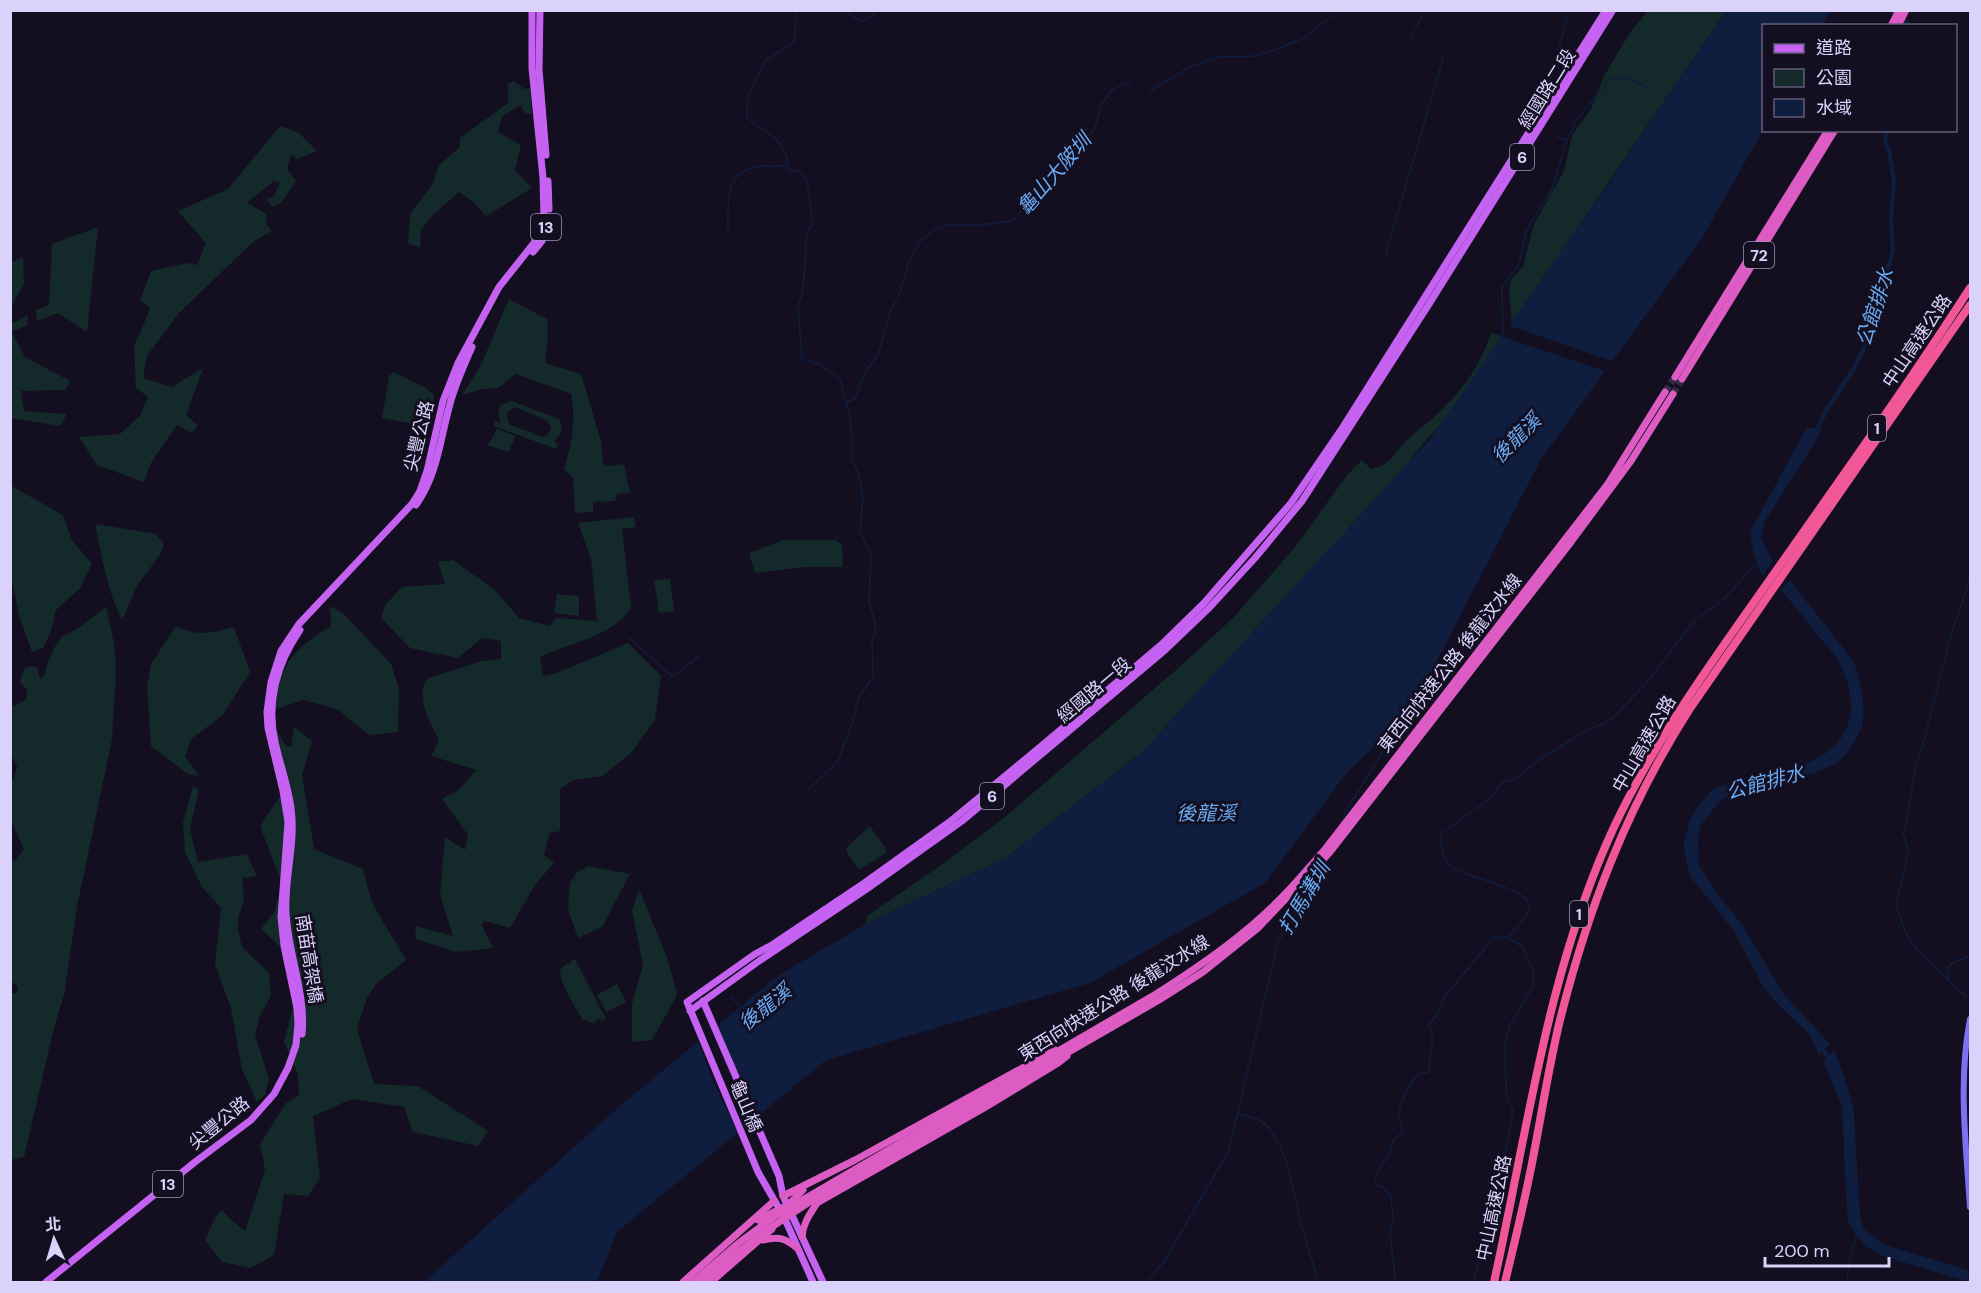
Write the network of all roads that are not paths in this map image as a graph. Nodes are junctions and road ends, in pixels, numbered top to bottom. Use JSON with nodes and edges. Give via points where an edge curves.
{"nodes":[{"id":1,"x":532,"y":10,"type":"edge"},
{"id":2,"x":540,"y":10,"type":"edge"},
{"id":3,"x":1606,"y":10,"type":"edge"},
{"id":4,"x":1613,"y":10,"type":"edge"},
{"id":5,"x":1899,"y":10,"type":"edge"},
{"id":6,"x":1906,"y":10,"type":"edge"},
{"id":7,"x":1892,"y":24,"type":"edge"},
{"id":8,"x":1899,"y":24,"type":"edge"},
{"id":9,"x":536,"y":68,"type":"junction"},
{"id":10,"x":1827,"y":132,"type":"edge"},
{"id":11,"x":1834,"y":132,"type":"edge"},
{"id":12,"x":1971,"y":288,"type":"edge"},
{"id":13,"x":1426,"y":303,"type":"junction"},
{"id":14,"x":1971,"y":305,"type":"edge"},
{"id":15,"x":1665,"y":392,"type":"tunnel mouth"},
{"id":16,"x":1673,"y":394,"type":"tunnel mouth"},
{"id":17,"x":1783,"y":568,"type":"junction"},
{"id":18,"x":1768,"y":589,"type":"junction"},
{"id":19,"x":283,"y":782,"type":"joint"},
{"id":20,"x":703,"y":1001,"type":"junction"},
{"id":21,"x":690,"y":1011,"type":"junction"},
{"id":22,"x":1971,"y":1019,"type":"edge"},
{"id":23,"x":1079,"y":1040,"type":"junction"},
{"id":24,"x":1071,"y":1052,"type":"junction"},
{"id":25,"x":290,"y":1069,"type":"junction"},
{"id":26,"x":807,"y":1186,"type":"junction"},
{"id":27,"x":783,"y":1196,"type":"junction"},
{"id":28,"x":774,"y":1202,"type":"junction"},
{"id":29,"x":817,"y":1203,"type":"junction"},
{"id":30,"x":788,"y":1205,"type":"junction"},
{"id":31,"x":1971,"y":1207,"type":"edge"},
{"id":32,"x":780,"y":1210,"type":"junction"},
{"id":33,"x":787,"y":1215,"type":"junction"},
{"id":34,"x":748,"y":1226,"type":"junction"},
{"id":35,"x":802,"y":1237,"type":"junction"},
{"id":36,"x":760,"y":1241,"type":"junction"},
{"id":37,"x":798,"y":1249,"type":"junction"},
{"id":38,"x":46,"y":1282,"type":"edge"},
{"id":39,"x":53,"y":1282,"type":"edge"},
{"id":40,"x":683,"y":1282,"type":"edge"},
{"id":41,"x":693,"y":1282,"type":"edge"},
{"id":42,"x":701,"y":1282,"type":"edge"},
{"id":43,"x":711,"y":1282,"type":"edge"},
{"id":44,"x":813,"y":1282,"type":"edge"},
{"id":45,"x":822,"y":1282,"type":"edge"},
{"id":46,"x":1494,"y":1282,"type":"edge"},
{"id":47,"x":1505,"y":1282,"type":"edge"}],
"edges":[{"from":1,"to":9,"type":"main road","number":"13"},
{"from":2,"to":9,"type":"main road","number":"13"},
{"from":3,"to":13,"type":"main road","name":"經國路二段","number":"6"},
{"from":4,"to":13,"type":"main road","name":"經國路二段","number":"6"},
{"from":5,"to":7,"type":"highway"},
{"from":6,"to":8,"type":"highway"},
{"from":9,"to":19,"type":"main road","name":"尖豐公路","number":"13","via":[[544,220],[539,240],[499,287],[458,363],[443,401],[428,471],[412,504],[307,614],[281,651],[270,682],[267,712],[270,741]]},
{"from":10,"to":11,"type":"highway","number":"72","via":[[1678,378]]},
{"from":12,"to":17,"type":"highway","name":"中山高速公路","number":"1"},
{"from":13,"to":20,"type":"main road","name":"經國路一段","number":"6","via":[[1302,501],[1188,629],[952,828]]},
{"from":13,"to":21,"type":"main road","name":"經國路一段","number":"6","via":[[1291,503],[1204,603],[1161,645],[916,847],[687,1002]]},
{"from":14,"to":17,"type":"highway","name":"中山高速公路","number":"1"},
{"from":15,"to":23,"type":"highway","name":"東西向快速公路 後龍汶水線","bridge":true,"via":[[1606,485],[1566,539],[1326,848],[1286,893],[1200,966]]},
{"from":16,"to":24,"type":"highway","name":"東西向快速公路 後龍汶水線","bridge":true,"via":[[1571,542],[1313,872],[1258,928],[1203,972]]},
{"from":17,"to":18,"type":"highway","name":"中山高速公路","number":"1"},
{"from":18,"to":46,"type":"highway","name":"中山高速公路","number":"1","via":[[1712,662],[1663,737],[1619,817],[1589,886],[1549,1018]]},
{"from":18,"to":47,"type":"highway","name":"中山高速公路","number":"1","via":[[1671,738],[1623,831],[1599,888],[1560,1021]]},
{"from":19,"to":25,"type":"main road","name":"南苗高架橋","number":"13","via":[[293,828],[286,918],[303,1022],[300,1045]]},
{"from":20,"to":21,"type":"main road","name":"經國路一段","number":"6"},
{"from":20,"to":27,"type":"main road","name":"龜山橋","number":"6","via":[[779,1176]]},
{"from":21,"to":28,"type":"main road","name":"龜山橋","number":"6"},
{"from":22,"to":31,"type":"main road","via":[[1963,1090]]},
{"from":23,"to":26,"type":"highway","via":[[1014,1071]]},
{"from":23,"to":41,"type":"highway","name":"東西向快速公路 後龍汶水線","bridge":true,"via":[[775,1216]]},
{"from":24,"to":29,"type":"highway","via":[[984,1108]]},
{"from":24,"to":42,"type":"highway","name":"東西向快速公路 後龍汶水線","bridge":true,"via":[[814,1199],[764,1232]]},
{"from":25,"to":38,"type":"main road","name":"尖豐公路","number":"13","via":[[251,1120]]},
{"from":25,"to":39,"type":"main road","name":"尖豐公路","number":"13","via":[[274,1101],[253,1124],[176,1181]]},
{"from":26,"to":27,"type":"highway"},
{"from":26,"to":30,"type":"highway"},
{"from":27,"to":30,"type":"main road","number":"6"},
{"from":28,"to":32,"type":"main road","name":"龜山橋","number":"6"},
{"from":28,"to":34,"type":"highway"},
{"from":29,"to":33,"type":"highway"},
{"from":29,"to":35,"type":"highway","via":[[807,1217]]},
{"from":30,"to":32,"type":"highway"},
{"from":30,"to":33,"type":"main road","number":"6"},
{"from":32,"to":33,"type":"main road","number":"6"},
{"from":32,"to":34,"type":"highway"},
{"from":33,"to":35,"type":"main road","number":"6"},
{"from":33,"to":36,"type":"highway"},
{"from":33,"to":37,"type":"main road","number":"6"},
{"from":34,"to":40,"type":"highway"},
{"from":35,"to":45,"type":"main road","number":"6"},
{"from":36,"to":37,"type":"highway","via":[[786,1239]]},
{"from":36,"to":43,"type":"highway"},
{"from":37,"to":44,"type":"main road","number":"6"}]}
